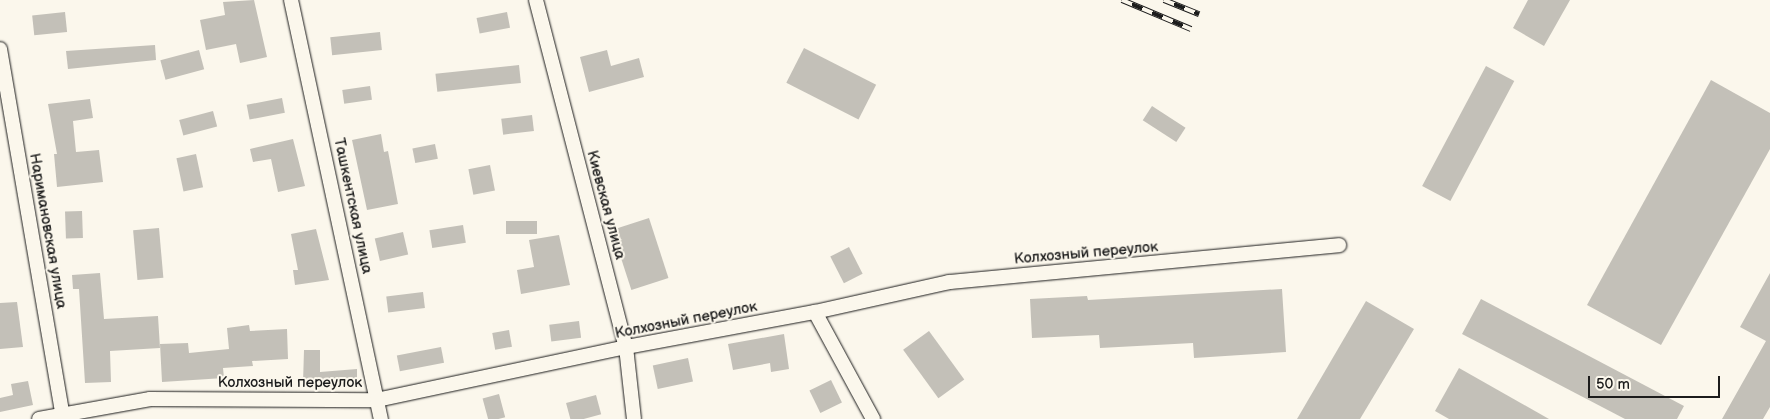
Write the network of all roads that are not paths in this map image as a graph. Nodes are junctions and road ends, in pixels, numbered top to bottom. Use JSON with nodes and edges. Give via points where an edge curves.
{"nodes":[{"id":1,"x":291,"y":0,"type":"edge"},
{"id":2,"x":536,"y":0,"type":"edge"},
{"id":3,"x":0,"y":49,"type":"edge"},
{"id":4,"x":1339,"y":245,"type":"dead end"},
{"id":5,"x":815,"y":312,"type":"junction"},
{"id":6,"x":626,"y":347,"type":"junction"},
{"id":7,"x":376,"y":400,"type":"junction"},
{"id":8,"x":63,"y":417,"type":"edge"},
{"id":9,"x":39,"y":419,"type":"edge"},
{"id":10,"x":381,"y":419,"type":"edge"},
{"id":11,"x":634,"y":419,"type":"edge"},
{"id":12,"x":872,"y":419,"type":"edge"}],
"edges":[{"from":1,"to":7,"type":"street","name":"Ташкентская улица"},
{"from":2,"to":6,"type":"street","name":"Киевская улица"},
{"from":3,"to":8,"type":"street","name":"Наримановская улица"},
{"from":4,"to":5,"type":"street","name":"Колхозный переулок","via":[[949,282]]},
{"from":5,"to":6,"type":"street","name":"Колхозный переулок"},
{"from":5,"to":12,"type":"street"},
{"from":6,"to":7,"type":"street","name":"Колхозный переулок"},
{"from":6,"to":11,"type":"street","name":"Киевская улица"},
{"from":7,"to":8,"type":"street","name":"Колхозный переулок","via":[[150,400]]},
{"from":7,"to":10,"type":"street","name":"Ташкентская улица"},
{"from":8,"to":9,"type":"street","name":"Колхозный переулок"}]}
